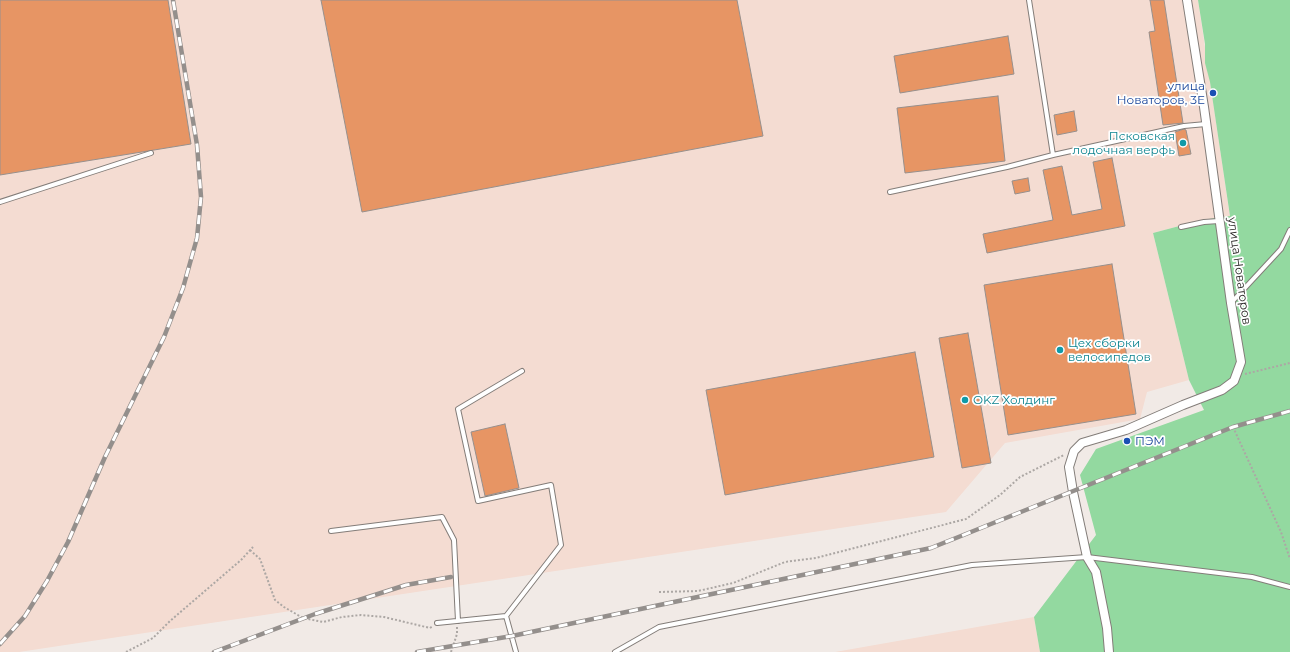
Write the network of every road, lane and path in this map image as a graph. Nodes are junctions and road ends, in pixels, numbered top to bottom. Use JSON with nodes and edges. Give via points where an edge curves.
{"nodes":[{"id":1,"x":1029,"y":0,"type":"edge"},
{"id":2,"x":1187,"y":0,"type":"edge"},
{"id":3,"x":1206,"y":124,"type":"junction"},
{"id":4,"x":151,"y":153,"type":"dead end"},
{"id":5,"x":1053,"y":155,"type":"junction"},
{"id":6,"x":890,"y":192,"type":"dead end"},
{"id":7,"x":0,"y":202,"type":"edge"},
{"id":8,"x":1220,"y":221,"type":"junction"},
{"id":9,"x":1181,"y":227,"type":"dead end"},
{"id":10,"x":1290,"y":230,"type":"edge"},
{"id":11,"x":1231,"y":303,"type":"junction"},
{"id":12,"x":1290,"y":363,"type":"edge"},
{"id":13,"x":522,"y":371,"type":"dead end"},
{"id":14,"x":1238,"y":372,"type":"junction"},
{"id":15,"x":1233,"y":427,"type":"dead end"},
{"id":16,"x":1074,"y":450,"type":"junction"},
{"id":17,"x":330,"y":531,"type":"dead end"},
{"id":18,"x":253,"y":547,"type":"dead end"},
{"id":19,"x":250,"y":550,"type":"junction"},
{"id":20,"x":1087,"y":556,"type":"junction"},
{"id":21,"x":1290,"y":559,"type":"edge"},
{"id":22,"x":1290,"y":586,"type":"edge"},
{"id":23,"x":659,"y":592,"type":"dead end"},
{"id":24,"x":506,"y":616,"type":"junction"},
{"id":25,"x":458,"y":621,"type":"junction"},
{"id":26,"x":437,"y":623,"type":"joint"},
{"id":27,"x":126,"y":652,"type":"edge"},
{"id":28,"x":451,"y":652,"type":"edge"},
{"id":29,"x":516,"y":652,"type":"edge"},
{"id":30,"x":615,"y":652,"type":"edge"},
{"id":31,"x":1109,"y":652,"type":"edge"}],
"edges":[{"from":1,"to":5,"type":"lane"},
{"from":2,"to":3,"type":"street","name":"улица Новаторов"},
{"from":3,"to":5,"type":"lane","via":[[1184,126]]},
{"from":3,"to":8,"type":"street","name":"улица Новаторов"},
{"from":4,"to":7,"type":"lane"},
{"from":5,"to":6,"type":"lane"},
{"from":8,"to":9,"type":"lane"},
{"from":8,"to":11,"type":"street","name":"улица Новаторов"},
{"from":10,"to":11,"type":"lane","via":[[1281,249]]},
{"from":11,"to":14,"type":"street","name":"улица Новаторов","via":[[1241,362]]},
{"from":12,"to":14,"type":"path","via":[[1247,374]]},
{"from":13,"to":24,"type":"lane","via":[[458,409],[478,501],[551,484],[561,545]]},
{"from":14,"to":16,"type":"street","via":[[1234,381],[1222,390],[1126,430],[1082,443]]},
{"from":15,"to":21,"type":"path","via":[[1281,532]]},
{"from":16,"to":20,"type":"street","via":[[1068,467]]},
{"from":16,"to":23,"type":"path","via":[[1020,477],[966,519],[816,558],[785,562],[733,583],[698,591]]},
{"from":17,"to":25,"type":"lane","via":[[442,517],[454,540]]},
{"from":18,"to":19,"type":"path"},
{"from":19,"to":26,"type":"path","via":[[260,559],[275,600],[302,618],[323,622],[361,615],[384,617],[430,628]]},
{"from":19,"to":27,"type":"path","via":[[153,638]]},
{"from":20,"to":22,"type":"lane","via":[[1252,577]]},
{"from":20,"to":30,"type":"lane","via":[[972,565],[667,626]]},
{"from":20,"to":31,"type":"street","via":[[1096,572]]},
{"from":24,"to":25,"type":"lane"},
{"from":24,"to":29,"type":"lane"},
{"from":25,"to":26,"type":"lane"},
{"from":25,"to":28,"type":"path"}]}
